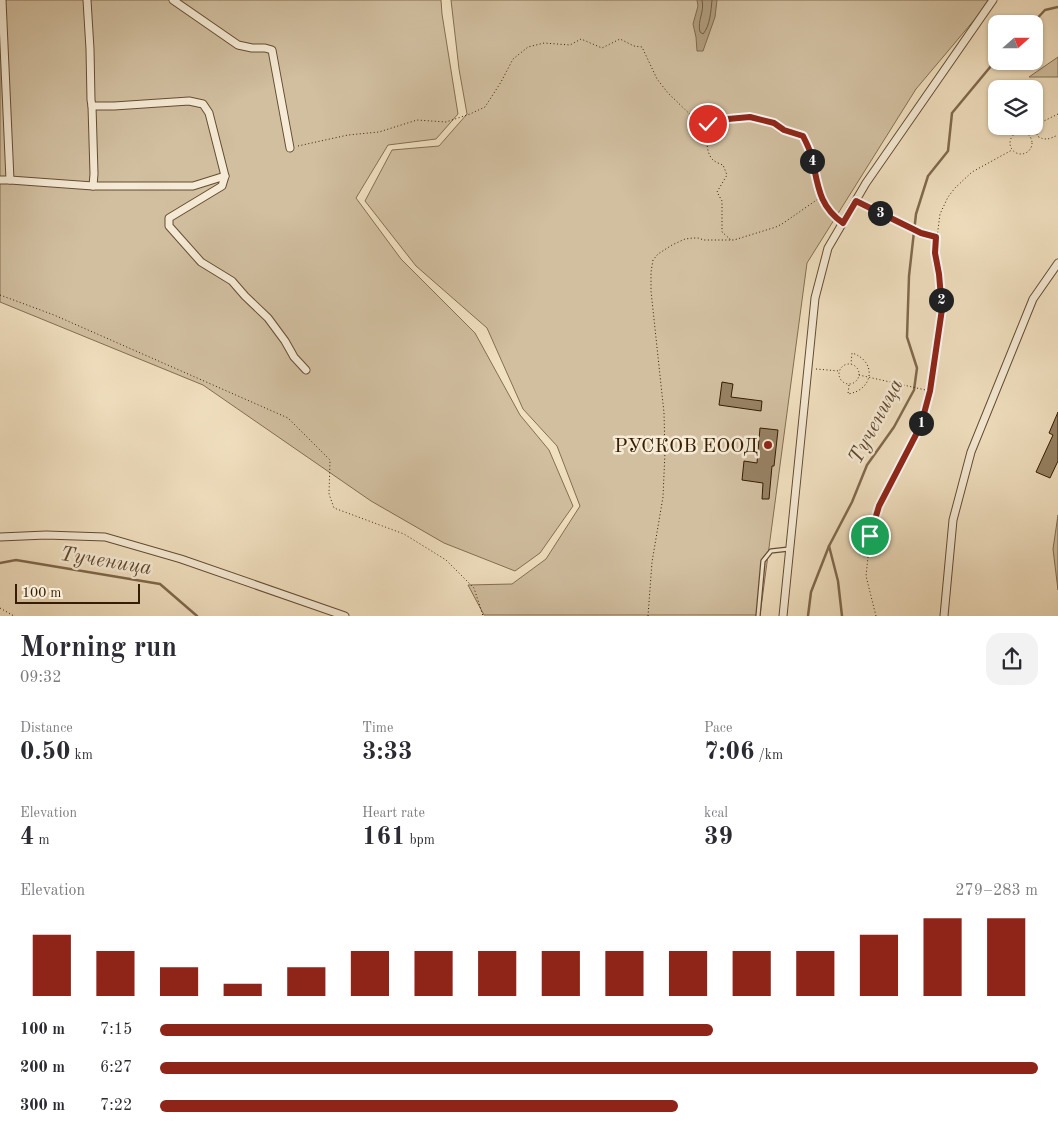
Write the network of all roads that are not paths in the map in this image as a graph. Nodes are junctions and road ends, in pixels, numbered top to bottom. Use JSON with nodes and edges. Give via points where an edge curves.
{"nodes":[{"id":1,"x":2,"y":0,"type":"edge"},
{"id":2,"x":87,"y":0,"type":"edge"},
{"id":3,"x":173,"y":0,"type":"edge"},
{"id":4,"x":993,"y":0,"type":"edge"},
{"id":5,"x":92,"y":106,"type":"junction"},
{"id":6,"x":290,"y":148,"type":"road end"},
{"id":7,"x":224,"y":176,"type":"junction"},
{"id":8,"x":0,"y":180,"type":"edge"},
{"id":9,"x":10,"y":180,"type":"junction"},
{"id":10,"x":93,"y":186,"type":"junction"},
{"id":11,"x":1058,"y":263,"type":"edge"},
{"id":12,"x":306,"y":370,"type":"dead end"},
{"id":13,"x":0,"y":537,"type":"edge"},
{"id":14,"x":790,"y":549,"type":"junction"},
{"id":15,"x":345,"y":616,"type":"edge"},
{"id":16,"x":758,"y":616,"type":"edge"},
{"id":17,"x":783,"y":616,"type":"edge"},
{"id":18,"x":944,"y":616,"type":"edge"}],
"edges":[{"from":1,"to":9,"type":"street"},
{"from":2,"to":5,"type":"street"},
{"from":3,"to":6,"type":"street","via":[[238,45],[272,50]]},
{"from":4,"to":14,"type":"street","via":[[866,183],[828,248],[815,298]]},
{"from":5,"to":7,"type":"street","via":[[189,101],[203,104],[209,113]]},
{"from":5,"to":10,"type":"street"},
{"from":7,"to":10,"type":"street","via":[[193,186]]},
{"from":7,"to":12,"type":"street","via":[[222,186],[169,218],[169,226],[201,262],[232,281],[268,318]]},
{"from":8,"to":9,"type":"street"},
{"from":9,"to":10,"type":"street"},
{"from":11,"to":18,"type":"street","via":[[1033,299],[971,452],[953,520]]},
{"from":13,"to":15,"type":"street","via":[[105,537],[180,559]]},
{"from":14,"to":16,"type":"lane","via":[[771,551],[763,561]]},
{"from":14,"to":17,"type":"street"}]}
